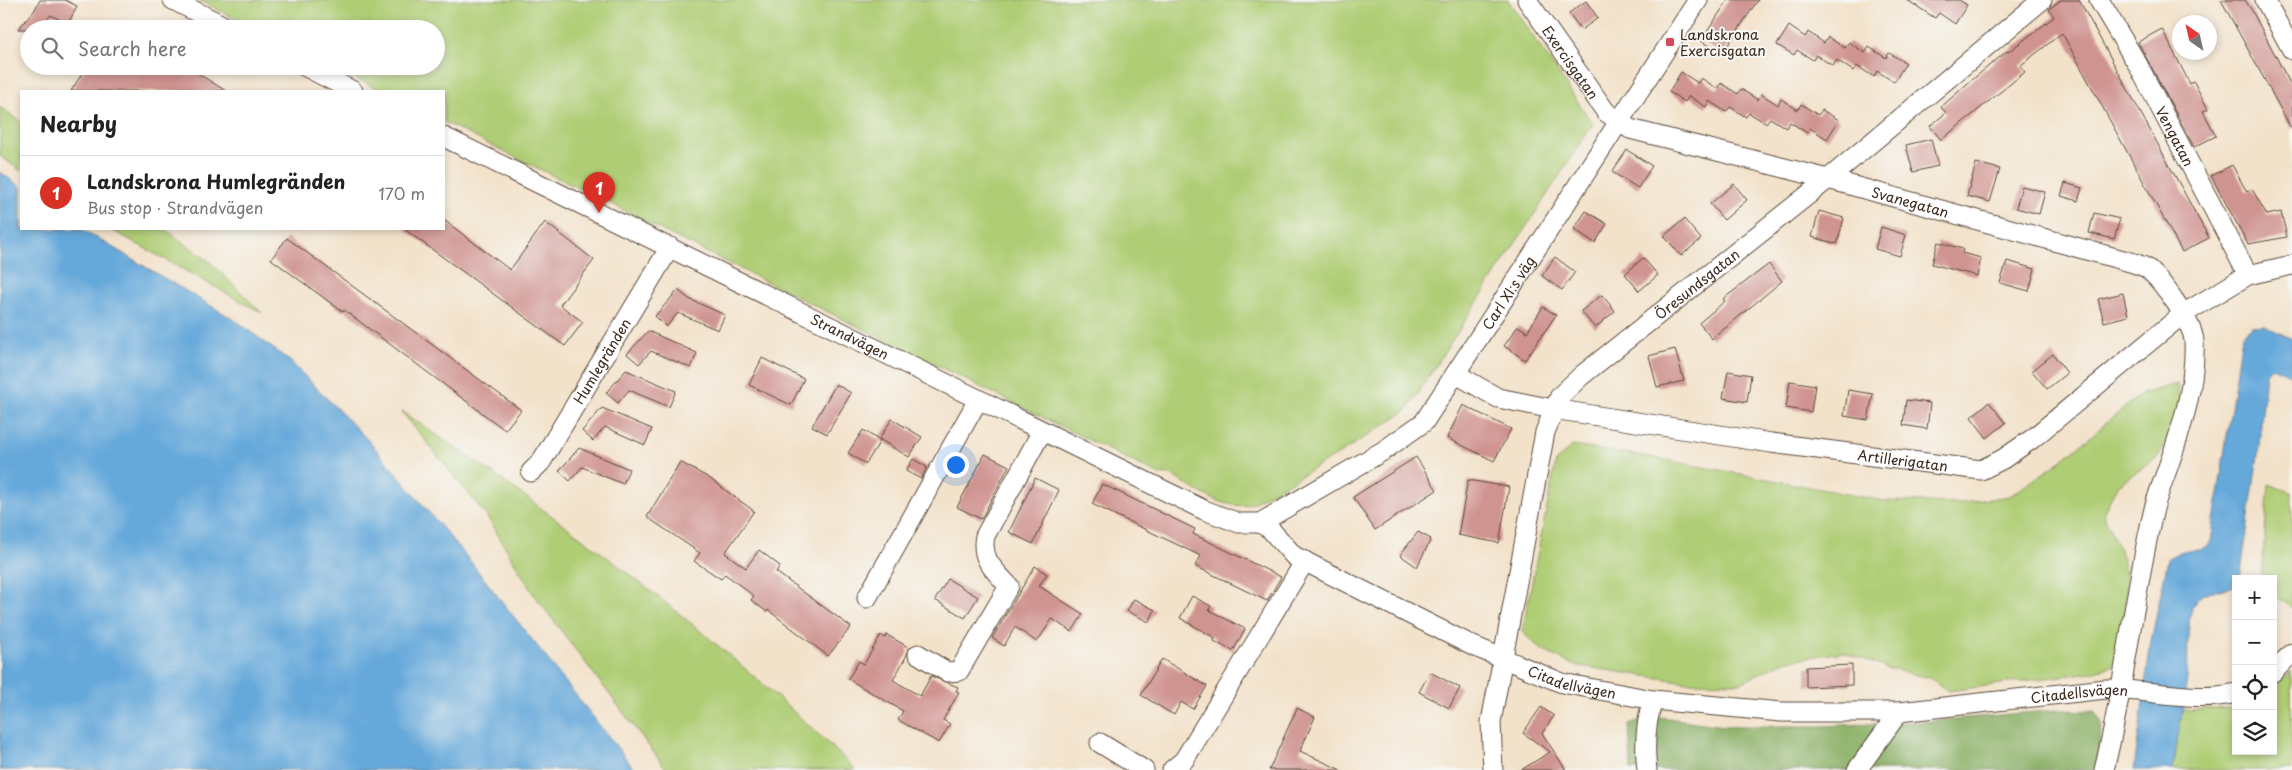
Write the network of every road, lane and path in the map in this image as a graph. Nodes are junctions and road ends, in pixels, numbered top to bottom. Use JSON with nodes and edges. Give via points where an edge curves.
{"nodes":[{"id":1,"x":173,"y":0,"type":"edge"},
{"id":2,"x":1527,"y":0,"type":"edge"},
{"id":3,"x":1698,"y":0,"type":"edge"},
{"id":4,"x":2042,"y":0,"type":"edge"},
{"id":5,"x":2098,"y":0,"type":"edge"},
{"id":6,"x":2265,"y":0,"type":"edge"},
{"id":7,"x":212,"y":20,"type":"edge"},
{"id":8,"x":2292,"y":50,"type":"edge"},
{"id":9,"x":322,"y":75,"type":"edge"},
{"id":10,"x":351,"y":90,"type":"edge"},
{"id":11,"x":1619,"y":122,"type":"junction"},
{"id":12,"x":445,"y":137,"type":"edge"},
{"id":13,"x":1828,"y":179,"type":"junction"},
{"id":14,"x":670,"y":247,"type":"junction"},
{"id":15,"x":2292,"y":265,"type":"edge"},
{"id":16,"x":2248,"y":274,"type":"junction"},
{"id":17,"x":2183,"y":314,"type":"junction"},
{"id":18,"x":1456,"y":374,"type":"junction"},
{"id":19,"x":978,"y":400,"type":"junction"},
{"id":20,"x":1553,"y":409,"type":"junction"},
{"id":21,"x":1042,"y":431,"type":"junction"},
{"id":22,"x":531,"y":472,"type":"dead end"},
{"id":23,"x":1260,"y":523,"type":"junction"},
{"id":24,"x":1305,"y":561,"type":"junction"},
{"id":25,"x":868,"y":598,"type":"dead end"},
{"id":26,"x":2292,"y":653,"type":"edge"},
{"id":27,"x":918,"y":654,"type":"dead end"},
{"id":28,"x":1504,"y":659,"type":"junction"},
{"id":29,"x":2277,"y":668,"type":"edge"},
{"id":30,"x":2127,"y":689,"type":"junction"},
{"id":31,"x":2232,"y":694,"type":"edge"},
{"id":32,"x":1653,"y":700,"type":"junction"},
{"id":33,"x":1924,"y":709,"type":"joint"},
{"id":34,"x":1899,"y":712,"type":"junction"},
{"id":35,"x":1100,"y":744,"type":"dead end"},
{"id":36,"x":1144,"y":770,"type":"edge"},
{"id":37,"x":1172,"y":770,"type":"edge"},
{"id":38,"x":1493,"y":770,"type":"edge"},
{"id":39,"x":1647,"y":770,"type":"edge"},
{"id":40,"x":1857,"y":770,"type":"edge"},
{"id":41,"x":2104,"y":770,"type":"edge"}],
"edges":[{"from":1,"to":7,"type":"street"},
{"from":2,"to":11,"type":"street","name":"Exercisgatan","via":[[1606,112]]},
{"from":3,"to":11,"type":"street","name":"Carl XI:s väg"},
{"from":4,"to":13,"type":"street","name":"Öresundsgatan"},
{"from":5,"to":16,"type":"street","name":"Vengatan","via":[[2138,65]]},
{"from":6,"to":8,"type":"street"},
{"from":9,"to":10,"type":"street"},
{"from":11,"to":13,"type":"street","name":"Svanegatan","via":[[1635,130]]},
{"from":11,"to":18,"type":"street","name":"Carl XI:s väg"},
{"from":12,"to":14,"type":"street","name":"Strandvägen"},
{"from":13,"to":17,"type":"street","name":"Svanegatan","via":[[2134,263],[2147,268]]},
{"from":13,"to":20,"type":"street","name":"Öresundsgatan","via":[[1580,376],[1560,396]]},
{"from":14,"to":19,"type":"street","name":"Strandvägen"},
{"from":14,"to":22,"type":"street","name":"Humlegränden","via":[[541,462]]},
{"from":15,"to":16,"type":"street","name":"Artillerigatan"},
{"from":16,"to":17,"type":"street","name":"Artillerigatan"},
{"from":17,"to":20,"type":"street","name":"Artillerigatan","via":[[2032,438],[1981,470]]},
{"from":17,"to":30,"type":"street","name":"Svanegatan","via":[[2194,339],[2194,368],[2170,464],[2153,511],[2132,614]]},
{"from":18,"to":20,"type":"street","name":"Artillerigatan","via":[[1498,398]]},
{"from":18,"to":23,"type":"street","name":"Carl XI:s väg","via":[[1424,422],[1409,434]]},
{"from":19,"to":21,"type":"street","name":"Strandvägen"},
{"from":19,"to":25,"type":"street"},
{"from":20,"to":28,"type":"street","name":"Öresundsgatan","via":[[1545,432]]},
{"from":21,"to":23,"type":"street","name":"Strandvägen","via":[[1204,510],[1239,523]]},
{"from":21,"to":27,"type":"street","via":[[985,536],[983,548],[986,558],[1009,586],[959,671],[948,672]]},
{"from":23,"to":24,"type":"street","name":"Citadellvägen","via":[[1270,529],[1294,556]]},
{"from":24,"to":28,"type":"street","name":"Citadellvägen"},
{"from":24,"to":37,"type":"street","via":[[1184,760]]},
{"from":26,"to":29,"type":"street"},
{"from":28,"to":32,"type":"street","name":"Citadellvägen","via":[[1562,683]]},
{"from":28,"to":38,"type":"street","name":"Öresundsgatan","via":[[1491,722]]},
{"from":30,"to":31,"type":"street","name":"Citadellsvägen","via":[[2192,696]]},
{"from":30,"to":33,"type":"street","name":"Citadellsvägen","via":[[2036,695]]},
{"from":30,"to":41,"type":"street","name":"Svanegatan"},
{"from":32,"to":34,"type":"street","name":"Citadellvägen","via":[[1782,712]]},
{"from":32,"to":39,"type":"street","via":[[1644,744]]},
{"from":33,"to":34,"type":"street","name":"Citadellvägen"},
{"from":34,"to":40,"type":"street"},
{"from":35,"to":36,"type":"street"}]}
